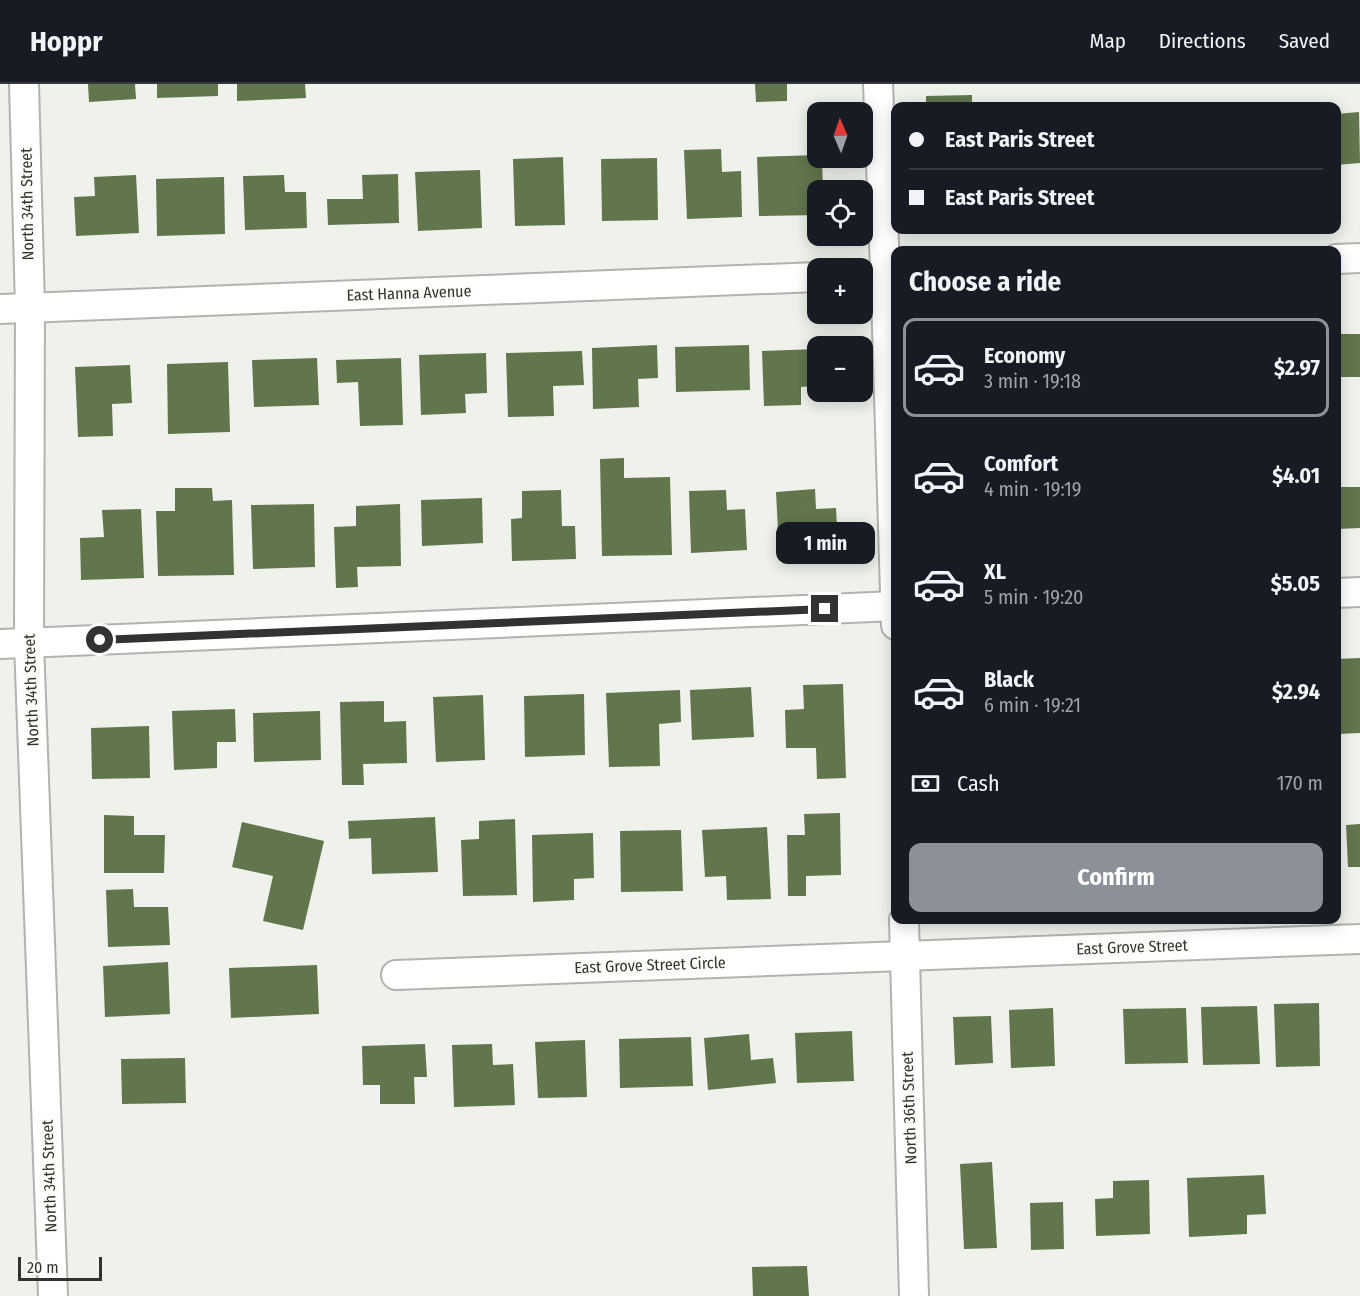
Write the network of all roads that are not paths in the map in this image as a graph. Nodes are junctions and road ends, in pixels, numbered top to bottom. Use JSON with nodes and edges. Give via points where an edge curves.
{"nodes":[{"id":1,"x":24,"y":84,"type":"edge"},
{"id":2,"x":878,"y":84,"type":"edge"},
{"id":3,"x":1360,"y":258,"type":"edge"},
{"id":4,"x":1341,"y":259,"type":"edge"},
{"id":5,"x":881,"y":275,"type":"edge"},
{"id":6,"x":807,"y":277,"type":"edge"},
{"id":7,"x":30,"y":307,"type":"junction"},
{"id":8,"x":0,"y":309,"type":"edge"},
{"id":9,"x":891,"y":511,"type":"edge"},
{"id":10,"x":1360,"y":592,"type":"edge"},
{"id":11,"x":1341,"y":593,"type":"edge"},
{"id":12,"x":891,"y":606,"type":"edge"},
{"id":13,"x":29,"y":643,"type":"junction"},
{"id":14,"x":0,"y":644,"type":"edge"},
{"id":15,"x":904,"y":924,"type":"edge"},
{"id":16,"x":1360,"y":939,"type":"edge"},
{"id":17,"x":905,"y":956,"type":"junction"},
{"id":18,"x":396,"y":975,"type":"dead end"},
{"id":19,"x":53,"y":1296,"type":"edge"},
{"id":20,"x":914,"y":1296,"type":"edge"}],
"edges":[{"from":1,"to":7,"type":"street","name":"North 34th Street"},
{"from":2,"to":5,"type":"street"},
{"from":3,"to":4,"type":"street"},
{"from":5,"to":9,"type":"street"},
{"from":6,"to":7,"type":"street","name":"East Hanna Avenue"},
{"from":7,"to":8,"type":"street","name":"East Hanna Avenue"},
{"from":7,"to":13,"type":"street","name":"North 34th Street"},
{"from":10,"to":11,"type":"street"},
{"from":12,"to":13,"type":"street"},
{"from":13,"to":14,"type":"street"},
{"from":13,"to":19,"type":"street","name":"North 34th Street"},
{"from":15,"to":17,"type":"street","name":"North 36th Street"},
{"from":16,"to":17,"type":"street","name":"East Grove Street"},
{"from":17,"to":18,"type":"street","name":"East Grove Street Circle"},
{"from":17,"to":20,"type":"street","name":"North 36th Street"}]}
